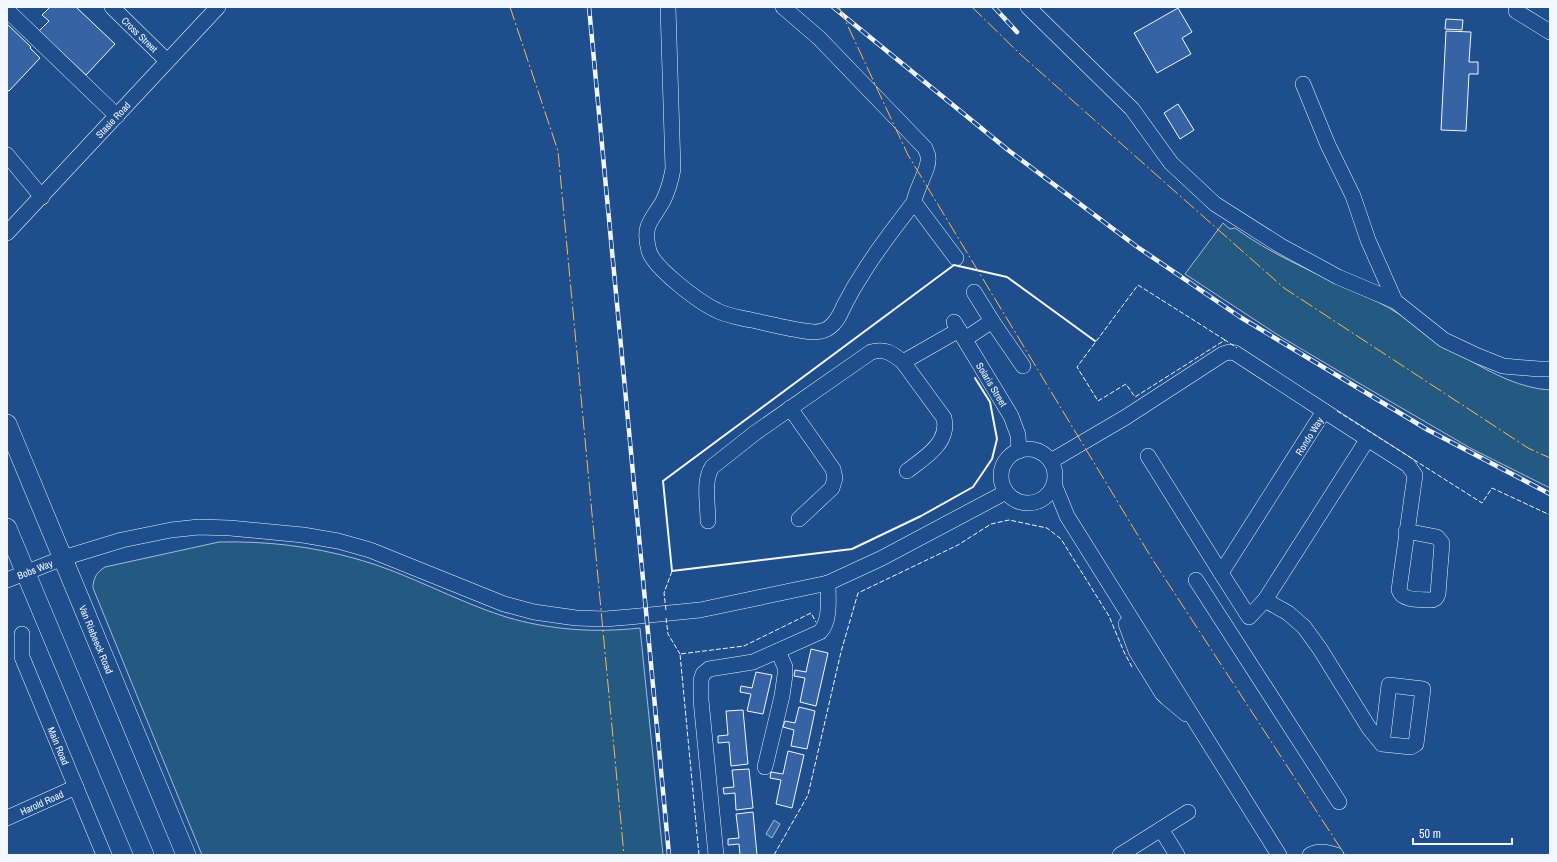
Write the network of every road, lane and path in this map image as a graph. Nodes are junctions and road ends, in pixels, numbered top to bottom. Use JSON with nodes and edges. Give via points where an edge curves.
{"nodes":[{"id":1,"x":112,"y":7,"type":"edge"},
{"id":2,"x":218,"y":7,"type":"edge"},
{"id":3,"x":668,"y":7,"type":"edge"},
{"id":4,"x":783,"y":7,"type":"edge"},
{"id":5,"x":1028,"y":7,"type":"edge"},
{"id":6,"x":7,"y":10,"type":"edge"},
{"id":7,"x":1516,"y":11,"type":"dead end"},
{"id":8,"x":1550,"y":32,"type":"edge"},
{"id":9,"x":167,"y":61,"type":"junction"},
{"id":10,"x":1303,"y":84,"type":"dead end"},
{"id":11,"x":117,"y":116,"type":"junction"},
{"id":12,"x":7,"y":155,"type":"edge"},
{"id":13,"x":42,"y":197,"type":"junction"},
{"id":14,"x":914,"y":202,"type":"junction"},
{"id":15,"x":7,"y":233,"type":"edge"},
{"id":16,"x":956,"y":258,"type":"dead end"},
{"id":17,"x":974,"y":292,"type":"dead end"},
{"id":18,"x":1395,"y":301,"type":"junction"},
{"id":19,"x":992,"y":321,"type":"junction"},
{"id":20,"x":959,"y":330,"type":"junction"},
{"id":21,"x":903,"y":362,"type":"junction"},
{"id":22,"x":1023,"y":366,"type":"dead end"},
{"id":23,"x":1550,"y":368,"type":"edge"},
{"id":24,"x":790,"y":408,"type":"junction"},
{"id":25,"x":1324,"y":411,"type":"junction"},
{"id":26,"x":7,"y":424,"type":"edge"},
{"id":27,"x":1367,"y":440,"type":"junction"},
{"id":28,"x":1019,"y":451,"type":"junction"},
{"id":29,"x":1148,"y":456,"type":"dead end"},
{"id":30,"x":1051,"y":461,"type":"junction"},
{"id":31,"x":907,"y":471,"type":"dead end"},
{"id":32,"x":1054,"y":484,"type":"junction"},
{"id":33,"x":1006,"y":492,"type":"junction"},
{"id":34,"x":1040,"y":500,"type":"junction"},
{"id":35,"x":1067,"y":516,"type":"junction"},
{"id":36,"x":799,"y":519,"type":"dead end"},
{"id":37,"x":708,"y":521,"type":"dead end"},
{"id":38,"x":7,"y":528,"type":"edge"},
{"id":39,"x":1406,"y":531,"type":"junction"},
{"id":40,"x":63,"y":558,"type":"junction"},
{"id":41,"x":27,"y":572,"type":"junction"},
{"id":42,"x":1221,"y":573,"type":"junction"},
{"id":43,"x":7,"y":580,"type":"edge"},
{"id":44,"x":1196,"y":580,"type":"dead end"},
{"id":45,"x":828,"y":583,"type":"junction"},
{"id":46,"x":1265,"y":600,"type":"junction"},
{"id":47,"x":1249,"y":617,"type":"junction"},
{"id":48,"x":1228,"y":631,"type":"junction"},
{"id":49,"x":22,"y":634,"type":"dead end"},
{"id":50,"x":778,"y":651,"type":"junction"},
{"id":51,"x":1382,"y":744,"type":"dead end"},
{"id":52,"x":765,"y":767,"type":"dead end"},
{"id":53,"x":76,"y":787,"type":"junction"},
{"id":54,"x":1339,"y":802,"type":"dead end"},
{"id":55,"x":1188,"y":812,"type":"dead end"},
{"id":56,"x":7,"y":818,"type":"edge"},
{"id":57,"x":1161,"y":829,"type":"junction"},
{"id":58,"x":104,"y":855,"type":"edge"},
{"id":59,"x":144,"y":855,"type":"edge"},
{"id":60,"x":186,"y":855,"type":"edge"},
{"id":61,"x":716,"y":855,"type":"edge"},
{"id":62,"x":1120,"y":855,"type":"edge"},
{"id":63,"x":1177,"y":855,"type":"edge"},
{"id":64,"x":1279,"y":855,"type":"edge"},
{"id":65,"x":1310,"y":855,"type":"edge"},
{"id":66,"x":1336,"y":855,"type":"edge"}],
"edges":[{"from":1,"to":9,"type":"street","name":"Cross Street"},
{"from":2,"to":9,"type":"street","name":"Stasie Road"},
{"from":3,"to":14,"type":"street","via":[[673,169],[663,202],[650,221],[647,242],[657,265],[681,286],[724,314],[822,332],[837,320],[863,272]]},
{"from":4,"to":14,"type":"street","via":[[841,59],[925,148],[928,157],[927,167],[917,188]]},
{"from":5,"to":18,"type":"street","via":[[1132,109],[1171,163],[1215,204],[1281,246],[1338,277]]},
{"from":6,"to":11,"type":"street"},
{"from":7,"to":8,"type":"street"},
{"from":9,"to":11,"type":"street","name":"Stasie Road"},
{"from":10,"to":18,"type":"street","via":[[1328,145],[1353,196],[1368,240]]},
{"from":11,"to":13,"type":"street","name":"Stasie Road"},
{"from":12,"to":13,"type":"street"},
{"from":13,"to":15,"type":"street","name":"Stasie Road"},
{"from":14,"to":16,"type":"street"},
{"from":17,"to":19,"type":"street"},
{"from":18,"to":23,"type":"street","via":[[1444,340],[1478,356],[1503,366]]},
{"from":19,"to":20,"type":"street"},
{"from":19,"to":22,"type":"street"},
{"from":20,"to":21,"type":"street"},
{"from":20,"to":28,"type":"street","name":"Solaris Street","via":[[1011,416],[1018,436]]},
{"from":21,"to":24,"type":"street","via":[[884,350],[871,352]]},
{"from":21,"to":31,"type":"street","via":[[944,418],[946,425],[944,435],[935,448]]},
{"from":24,"to":36,"type":"street","via":[[835,474],[832,488]]},
{"from":24,"to":37,"type":"street","via":[[712,467],[708,477]]},
{"from":25,"to":27,"type":"street"},
{"from":25,"to":30,"type":"street","name":"Rondo Way","via":[[1235,353],[1229,352]]},
{"from":25,"to":42,"type":"street","name":"Rondo Way"},
{"from":26,"to":40,"type":"main road","name":"Van Riebeeck Road"},
{"from":27,"to":39,"type":"street","via":[[1408,465],[1415,475]]},
{"from":27,"to":46,"type":"street"},
{"from":28,"to":30,"type":"street","via":[[1026,449],[1040,452]]},
{"from":28,"to":33,"type":"street","via":[[1003,465],[1001,479]]},
{"from":29,"to":42,"type":"street"},
{"from":30,"to":32,"type":"street","via":[[1056,474]]},
{"from":32,"to":34,"type":"street","via":[[1049,494]]},
{"from":32,"to":35,"type":"street"},
{"from":33,"to":34,"type":"street","via":[[1016,501],[1023,503],[1030,504]]},
{"from":33,"to":45,"type":"street","name":"Bobs Way","via":[[882,558]]},
{"from":34,"to":35,"type":"street"},
{"from":35,"to":64,"type":"street"},
{"from":38,"to":41,"type":"main road"},
{"from":39,"to":39,"type":"street","via":[[1399,590],[1404,598],[1432,600],[1438,594],[1442,543],[1437,537]]},
{"from":40,"to":41,"type":"street","name":"Bobs Way"},
{"from":40,"to":45,"type":"street","name":"Bobs Way","via":[[122,540],[171,530],[230,528],[303,535],[370,550],[504,604],[534,612],[605,619],[700,610]]},
{"from":40,"to":60,"type":"main road","name":"Van Riebeeck Road"},
{"from":41,"to":43,"type":"street","name":"Bobs Way"},
{"from":41,"to":59,"type":"main road"},
{"from":42,"to":47,"type":"street"},
{"from":44,"to":48,"type":"street"},
{"from":45,"to":50,"type":"street","via":[[825,627],[820,632]]},
{"from":46,"to":47,"type":"street"},
{"from":46,"to":51,"type":"street","via":[[1288,613],[1304,627]]},
{"from":47,"to":48,"type":"street"},
{"from":48,"to":54,"type":"street"},
{"from":49,"to":53,"type":"street","name":"Main Road","via":[[22,656]]},
{"from":50,"to":52,"type":"street","via":[[785,667],[785,675]]},
{"from":50,"to":61,"type":"street","via":[[753,662],[709,669],[701,680]]},
{"from":53,"to":56,"type":"street","name":"Harold Road"},
{"from":53,"to":58,"type":"street","name":"Main Road"},
{"from":55,"to":57,"type":"street"},
{"from":57,"to":62,"type":"street"},
{"from":57,"to":63,"type":"street"},
{"from":65,"to":66,"type":"street","via":[[1324,851]]}]}
